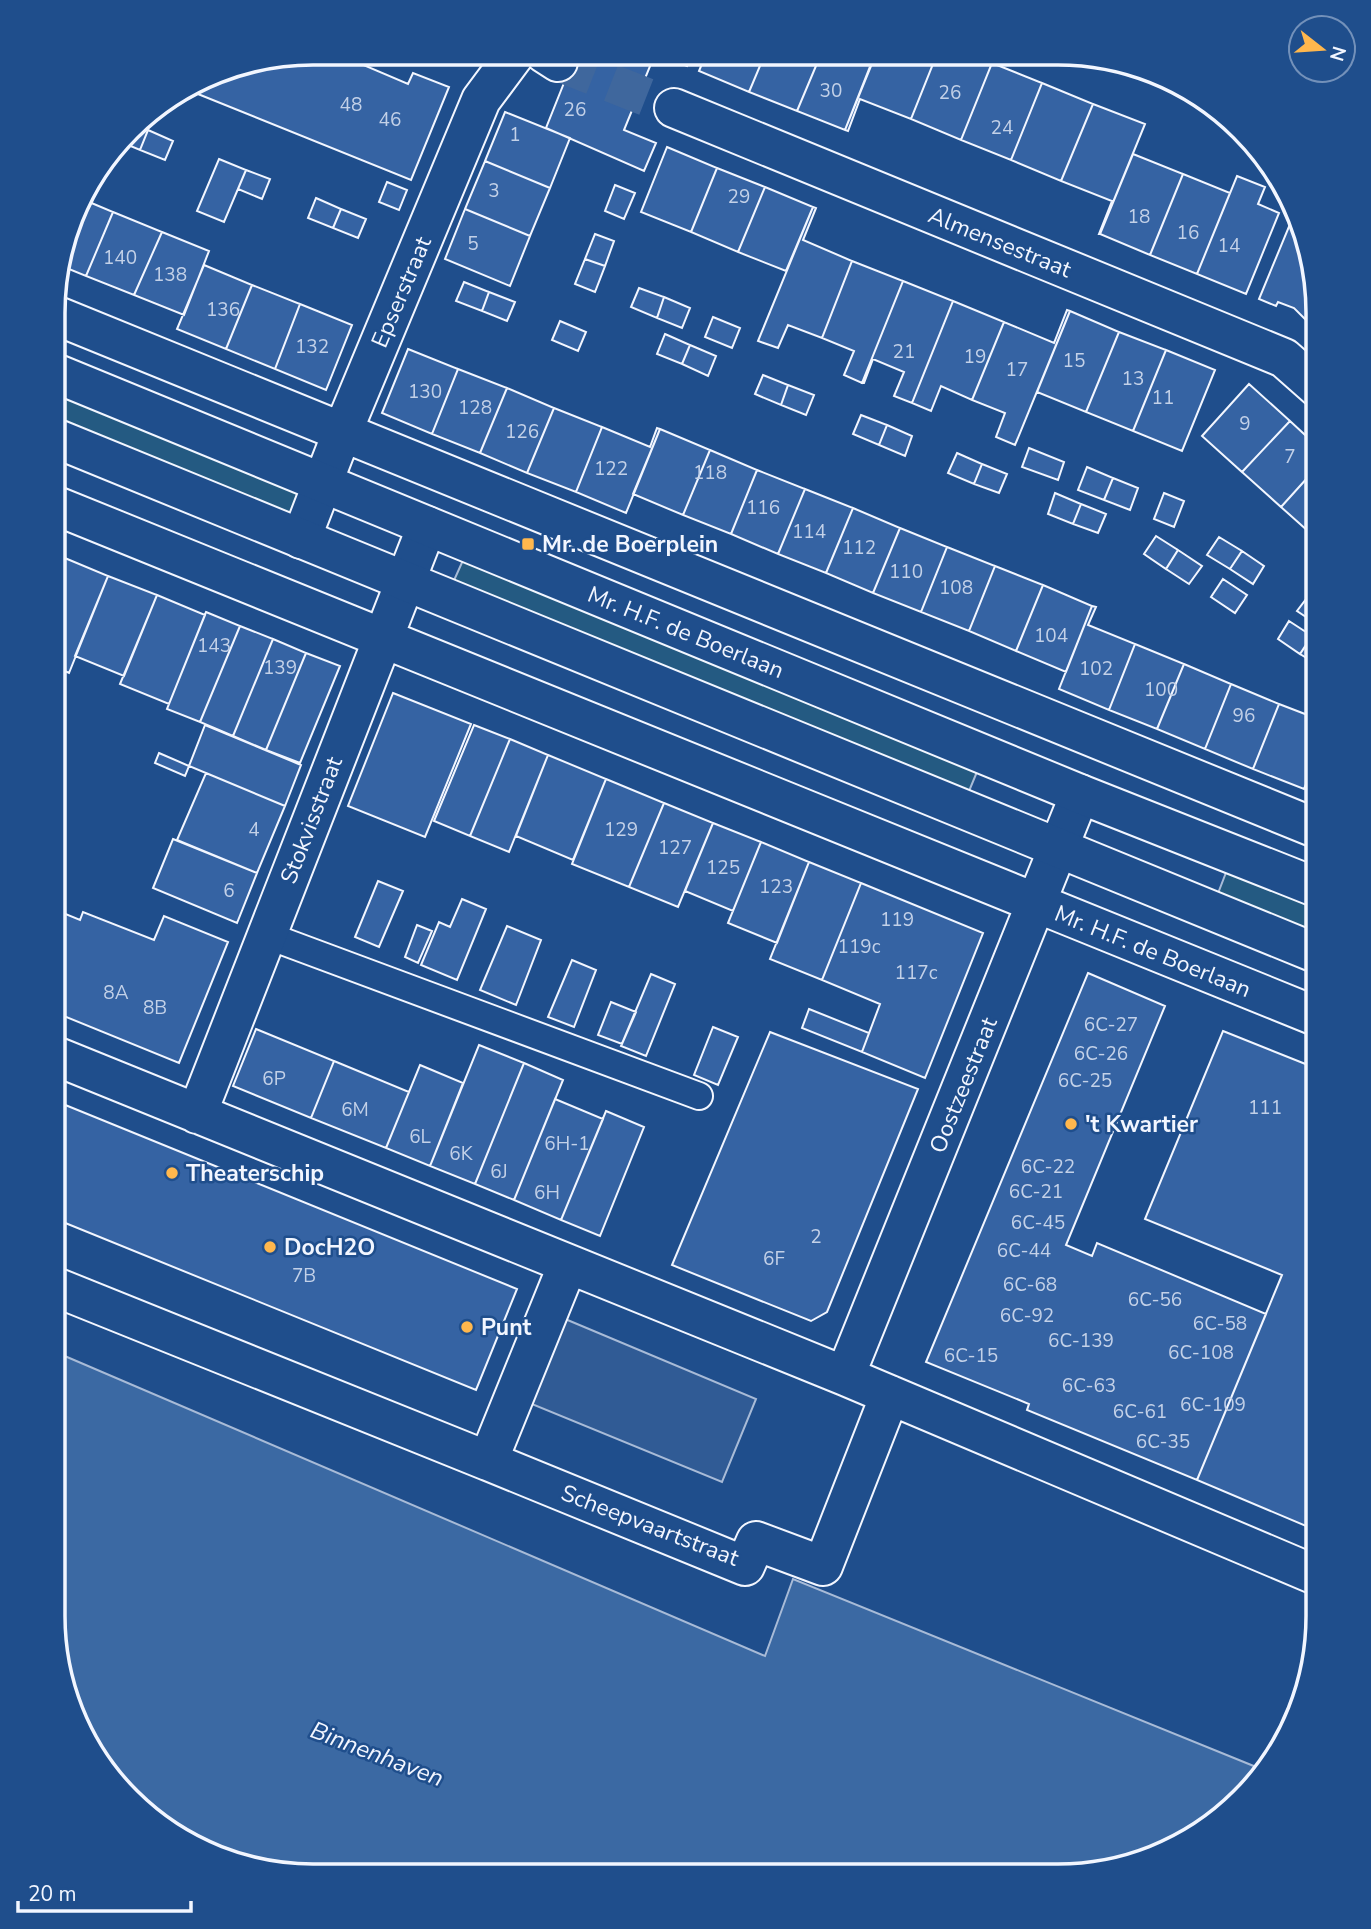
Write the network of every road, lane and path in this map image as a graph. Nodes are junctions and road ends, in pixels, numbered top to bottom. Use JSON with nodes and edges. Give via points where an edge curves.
{"nodes":[{"id":1,"x":507,"y":65,"type":"edge"},
{"id":2,"x":674,"y":108,"type":"tunnel mouth"},
{"id":3,"x":65,"y":319,"type":"edge"},
{"id":4,"x":65,"y":377,"type":"edge"},
{"id":5,"x":1306,"y":377,"type":"edge"},
{"id":6,"x":342,"y":433,"type":"junction"},
{"id":7,"x":65,"y":443,"type":"edge"},
{"id":8,"x":323,"y":482,"type":"junction"},
{"id":9,"x":65,"y":509,"type":"edge"},
{"id":10,"x":427,"y":526,"type":"junction"},
{"id":11,"x":300,"y":539,"type":"junction"},
{"id":12,"x":405,"y":581,"type":"junction"},
{"id":13,"x":383,"y":636,"type":"junction"},
{"id":14,"x":1080,"y":794,"type":"junction"},
{"id":15,"x":1306,"y":824,"type":"edge"},
{"id":16,"x":1059,"y":848,"type":"junction"},
{"id":17,"x":1306,"y":883,"type":"edge"},
{"id":18,"x":1037,"y":904,"type":"junction"},
{"id":19,"x":266,"y":936,"type":"junction"},
{"id":20,"x":1306,"y":949,"type":"edge"},
{"id":21,"x":1306,"y":1012,"type":"edge"},
{"id":22,"x":65,"y":1060,"type":"edge"},
{"id":23,"x":699,"y":1096,"type":"dead end"},
{"id":24,"x":197,"y":1114,"type":"junction"},
{"id":25,"x":568,"y":1264,"type":"junction"},
{"id":26,"x":65,"y":1291,"type":"edge"},
{"id":27,"x":845,"y":1376,"type":"junction"},
{"id":28,"x":890,"y":1395,"type":"junction"},
{"id":29,"x":488,"y":1461,"type":"junction"},
{"id":30,"x":1306,"y":1571,"type":"edge"}],
"edges":[{"from":1,"to":6,"type":"street","name":"Epserstraat","via":[[481,100]]},
{"from":2,"to":5,"type":"street","name":"Almensestraat","via":[[1284,358]]},
{"from":3,"to":6,"type":"street"},
{"from":4,"to":8,"type":"street","name":"Mr. H.F. de Boerlaan"},
{"from":6,"to":8,"type":"street","name":"Epserstraat"},
{"from":6,"to":15,"type":"street"},
{"from":7,"to":11,"type":"street"},
{"from":8,"to":10,"type":"street","name":"Mr. H.F. de Boerlaan"},
{"from":8,"to":11,"type":"street","name":"Epserstraat"},
{"from":9,"to":13,"type":"street","name":"Mr. H.F. de Boerlaan"},
{"from":10,"to":12,"type":"street","name":"Stokvisstraat"},
{"from":10,"to":14,"type":"street","name":"Mr. H.F. de Boerlaan"},
{"from":11,"to":12,"type":"street"},
{"from":12,"to":13,"type":"street","name":"Stokvisstraat"},
{"from":12,"to":16,"type":"street"},
{"from":13,"to":18,"type":"street","name":"Mr. H.F. de Boerlaan"},
{"from":13,"to":19,"type":"street","name":"Stokvisstraat"},
{"from":14,"to":16,"type":"street","name":"Oostzeestraat"},
{"from":14,"to":17,"type":"street","name":"Mr. H.F. de Boerlaan"},
{"from":16,"to":18,"type":"street","name":"Oostzeestraat"},
{"from":16,"to":20,"type":"street"},
{"from":18,"to":21,"type":"street","name":"Mr. H.F. de Boerlaan"},
{"from":18,"to":27,"type":"street","name":"Oostzeestraat"},
{"from":19,"to":23,"type":"lane"},
{"from":19,"to":24,"type":"street","name":"Stokvisstraat"},
{"from":22,"to":24,"type":"street"},
{"from":24,"to":25,"type":"street"},
{"from":25,"to":27,"type":"street"},
{"from":25,"to":29,"type":"street"},
{"from":26,"to":29,"type":"street","name":"Scheepvaartstraat"},
{"from":27,"to":28,"type":"street"},
{"from":28,"to":29,"type":"street","name":"Scheepvaartstraat","via":[[823,1566],[756,1541],[745,1566]]},
{"from":28,"to":30,"type":"street"}]}
